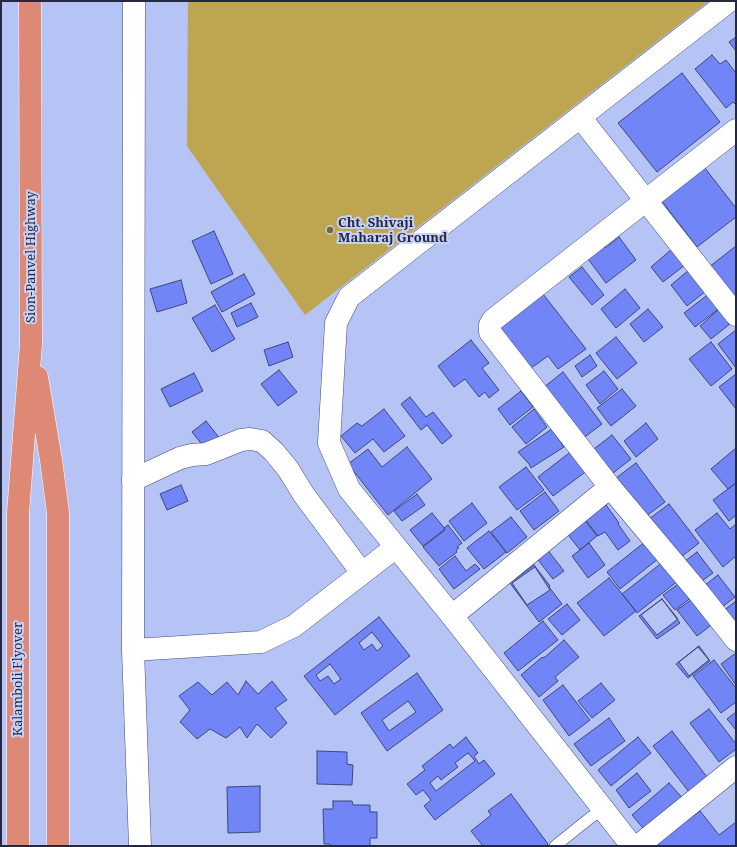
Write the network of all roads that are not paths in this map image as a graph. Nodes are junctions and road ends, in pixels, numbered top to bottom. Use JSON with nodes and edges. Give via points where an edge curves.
{"nodes":[{"id":1,"x":30,"y":1,"type":"edge"},
{"id":2,"x":134,"y":1,"type":"edge"},
{"id":3,"x":729,"y":1,"type":"edge"},
{"id":4,"x":580,"y":117,"type":"junction"},
{"id":5,"x":736,"y":130,"type":"edge"},
{"id":6,"x":647,"y":201,"type":"junction"},
{"id":7,"x":736,"y":315,"type":"edge"},
{"id":8,"x":31,"y":344,"type":"junction"},
{"id":9,"x":133,"y":480,"type":"junction"},
{"id":10,"x":610,"y":487,"type":"junction"},
{"id":11,"x":18,"y":513,"type":"joint"},
{"id":12,"x":396,"y":547,"type":"junction"},
{"id":13,"x":362,"y":573,"type":"junction"},
{"id":14,"x":452,"y":616,"type":"junction"},
{"id":15,"x":736,"y":640,"type":"edge"},
{"id":16,"x":133,"y":650,"type":"junction"},
{"id":17,"x":736,"y":767,"type":"edge"},
{"id":18,"x":603,"y":809,"type":"junction"},
{"id":19,"x":18,"y":846,"type":"edge"},
{"id":20,"x":58,"y":846,"type":"edge"},
{"id":21,"x":140,"y":846,"type":"edge"},
{"id":22,"x":555,"y":846,"type":"edge"},
{"id":23,"x":632,"y":846,"type":"edge"},
{"id":24,"x":638,"y":846,"type":"edge"}],
"edges":[{"from":1,"to":8,"type":"highway","name":"Sion-Panvel Highway"},
{"from":2,"to":9,"type":"street"},
{"from":3,"to":4,"type":"street"},
{"from":4,"to":6,"type":"street"},
{"from":4,"to":12,"type":"street","via":[[349,298],[336,323],[329,442],[350,489]]},
{"from":5,"to":6,"type":"street"},
{"from":6,"to":7,"type":"street"},
{"from":6,"to":10,"type":"street","via":[[490,325],[490,332]]},
{"from":8,"to":11,"type":"highway","name":"Sion-Panvel Highway"},
{"from":8,"to":20,"type":"highway","via":[[58,513]]},
{"from":9,"to":13,"type":"street","via":[[180,458],[206,454],[241,440],[262,441],[288,469],[304,495]]},
{"from":9,"to":16,"type":"street"},
{"from":10,"to":14,"type":"street"},
{"from":10,"to":15,"type":"street"},
{"from":11,"to":19,"type":"highway","name":"Kalamboli Flyover"},
{"from":12,"to":13,"type":"street"},
{"from":12,"to":14,"type":"street"},
{"from":13,"to":16,"type":"street","via":[[294,626],[260,642]]},
{"from":14,"to":18,"type":"street"},
{"from":16,"to":21,"type":"street"},
{"from":17,"to":24,"type":"street"},
{"from":18,"to":22,"type":"lane"},
{"from":18,"to":23,"type":"street"}]}
